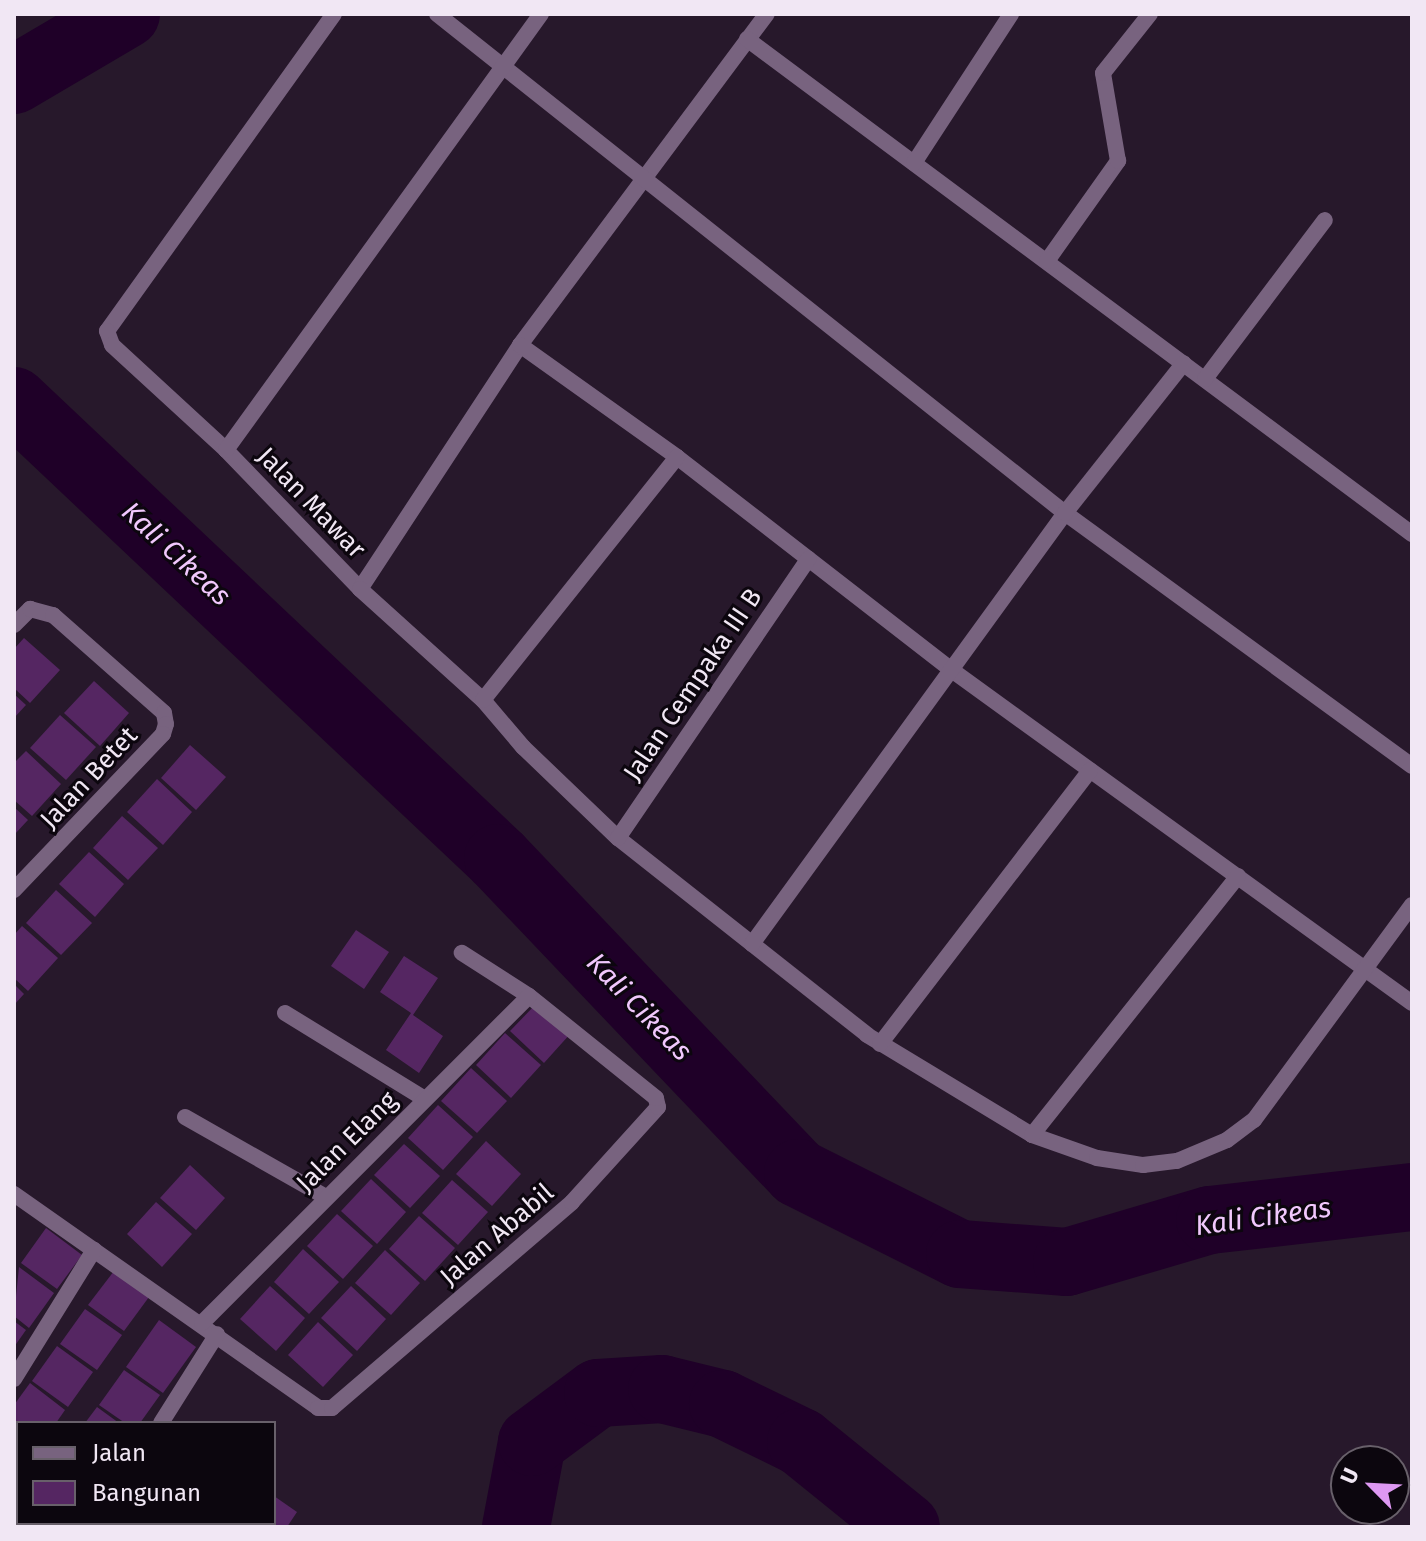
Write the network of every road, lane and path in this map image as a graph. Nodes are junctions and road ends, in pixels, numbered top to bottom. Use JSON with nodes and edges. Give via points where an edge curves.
{"nodes":[{"id":1,"x":334,"y":14,"type":"edge"},
{"id":2,"x":437,"y":14,"type":"edge"},
{"id":3,"x":541,"y":14,"type":"edge"},
{"id":4,"x":767,"y":14,"type":"edge"},
{"id":5,"x":1011,"y":14,"type":"edge"},
{"id":6,"x":1150,"y":14,"type":"edge"},
{"id":7,"x":747,"y":39,"type":"junction"},
{"id":8,"x":504,"y":64,"type":"junction"},
{"id":9,"x":914,"y":163,"type":"junction"},
{"id":10,"x":647,"y":181,"type":"junction"},
{"id":11,"x":1325,"y":220,"type":"dead end"},
{"id":12,"x":1047,"y":261,"type":"junction"},
{"id":13,"x":520,"y":345,"type":"junction"},
{"id":14,"x":1184,"y":363,"type":"junction"},
{"id":15,"x":1205,"y":379,"type":"junction"},
{"id":16,"x":226,"y":450,"type":"junction"},
{"id":17,"x":677,"y":457,"type":"junction"},
{"id":18,"x":1065,"y":513,"type":"junction"},
{"id":19,"x":1412,"y":534,"type":"edge"},
{"id":20,"x":808,"y":559,"type":"junction"},
{"id":21,"x":360,"y":589,"type":"junction"},
{"id":22,"x":14,"y":625,"type":"edge"},
{"id":23,"x":953,"y":671,"type":"junction"},
{"id":24,"x":483,"y":700,"type":"junction"},
{"id":25,"x":1412,"y":766,"type":"edge"},
{"id":26,"x":1090,"y":770,"type":"junction"},
{"id":27,"x":618,"y":838,"type":"junction"},
{"id":28,"x":1238,"y":876,"type":"junction"},
{"id":29,"x":14,"y":890,"type":"edge"},
{"id":30,"x":1412,"y":905,"type":"edge"},
{"id":31,"x":752,"y":944,"type":"junction"},
{"id":32,"x":462,"y":953,"type":"dead end"},
{"id":33,"x":1365,"y":968,"type":"junction"},
{"id":34,"x":529,"y":996,"type":"junction"},
{"id":35,"x":1412,"y":1003,"type":"edge"},
{"id":36,"x":285,"y":1013,"type":"dead end"},
{"id":37,"x":880,"y":1044,"type":"junction"},
{"id":38,"x":423,"y":1098,"type":"junction"},
{"id":39,"x":185,"y":1117,"type":"dead end"},
{"id":40,"x":1032,"y":1135,"type":"junction"},
{"id":41,"x":14,"y":1194,"type":"edge"},
{"id":42,"x":326,"y":1197,"type":"junction"},
{"id":43,"x":94,"y":1250,"type":"junction"},
{"id":44,"x":202,"y":1323,"type":"junction"},
{"id":45,"x":217,"y":1334,"type":"junction"},
{"id":46,"x":14,"y":1379,"type":"edge"},
{"id":47,"x":162,"y":1421,"type":"edge"}],
"edges":[{"from":1,"to":16,"type":"street","name":"Jalan Mawar","via":[[107,331],[112,345]]},
{"from":2,"to":8,"type":"street"},
{"from":3,"to":8,"type":"street"},
{"from":4,"to":7,"type":"street","name":"Jalan Mawar"},
{"from":5,"to":9,"type":"street"},
{"from":6,"to":12,"type":"street","via":[[1103,73],[1118,161]]},
{"from":7,"to":9,"type":"street"},
{"from":7,"to":10,"type":"street","name":"Jalan Mawar"},
{"from":8,"to":10,"type":"street"},
{"from":8,"to":16,"type":"street"},
{"from":9,"to":12,"type":"street"},
{"from":10,"to":13,"type":"street","name":"Jalan Mawar"},
{"from":10,"to":18,"type":"street"},
{"from":11,"to":15,"type":"street"},
{"from":12,"to":14,"type":"street"},
{"from":13,"to":17,"type":"street"},
{"from":13,"to":21,"type":"street","name":"Jalan Mawar"},
{"from":14,"to":15,"type":"street"},
{"from":14,"to":18,"type":"street"},
{"from":15,"to":19,"type":"street"},
{"from":16,"to":21,"type":"street","name":"Jalan Mawar"},
{"from":17,"to":20,"type":"street"},
{"from":17,"to":24,"type":"street"},
{"from":18,"to":23,"type":"street"},
{"from":18,"to":25,"type":"street"},
{"from":20,"to":23,"type":"street"},
{"from":20,"to":27,"type":"street","name":"Jalan Cempaka III B"},
{"from":21,"to":24,"type":"street"},
{"from":22,"to":29,"type":"street","name":"Jalan Betet","via":[[30,609],[53,615],[164,713],[166,724],[163,734]]},
{"from":23,"to":26,"type":"street"},
{"from":23,"to":31,"type":"street"},
{"from":24,"to":27,"type":"street","via":[[523,747]]},
{"from":26,"to":28,"type":"street"},
{"from":26,"to":37,"type":"street"},
{"from":27,"to":31,"type":"street"},
{"from":28,"to":33,"type":"street"},
{"from":28,"to":40,"type":"street"},
{"from":30,"to":33,"type":"street"},
{"from":31,"to":37,"type":"street"},
{"from":32,"to":34,"type":"street"},
{"from":33,"to":35,"type":"street"},
{"from":33,"to":40,"type":"street","via":[[1281,1088],[1254,1120],[1227,1140],[1177,1161],[1143,1165],[1097,1158]]},
{"from":34,"to":38,"type":"street","name":"Jalan Elang"},
{"from":34,"to":45,"type":"street","name":"Jalan Ababil","via":[[656,1098],[652,1117],[572,1202],[332,1408],[318,1408]]},
{"from":36,"to":38,"type":"street"},
{"from":37,"to":40,"type":"street"},
{"from":38,"to":42,"type":"street","name":"Jalan Elang"},
{"from":39,"to":42,"type":"street"},
{"from":41,"to":43,"type":"street"},
{"from":42,"to":44,"type":"street","name":"Jalan Elang"},
{"from":43,"to":44,"type":"street"},
{"from":43,"to":46,"type":"street"},
{"from":44,"to":45,"type":"street"},
{"from":45,"to":47,"type":"street"}]}
